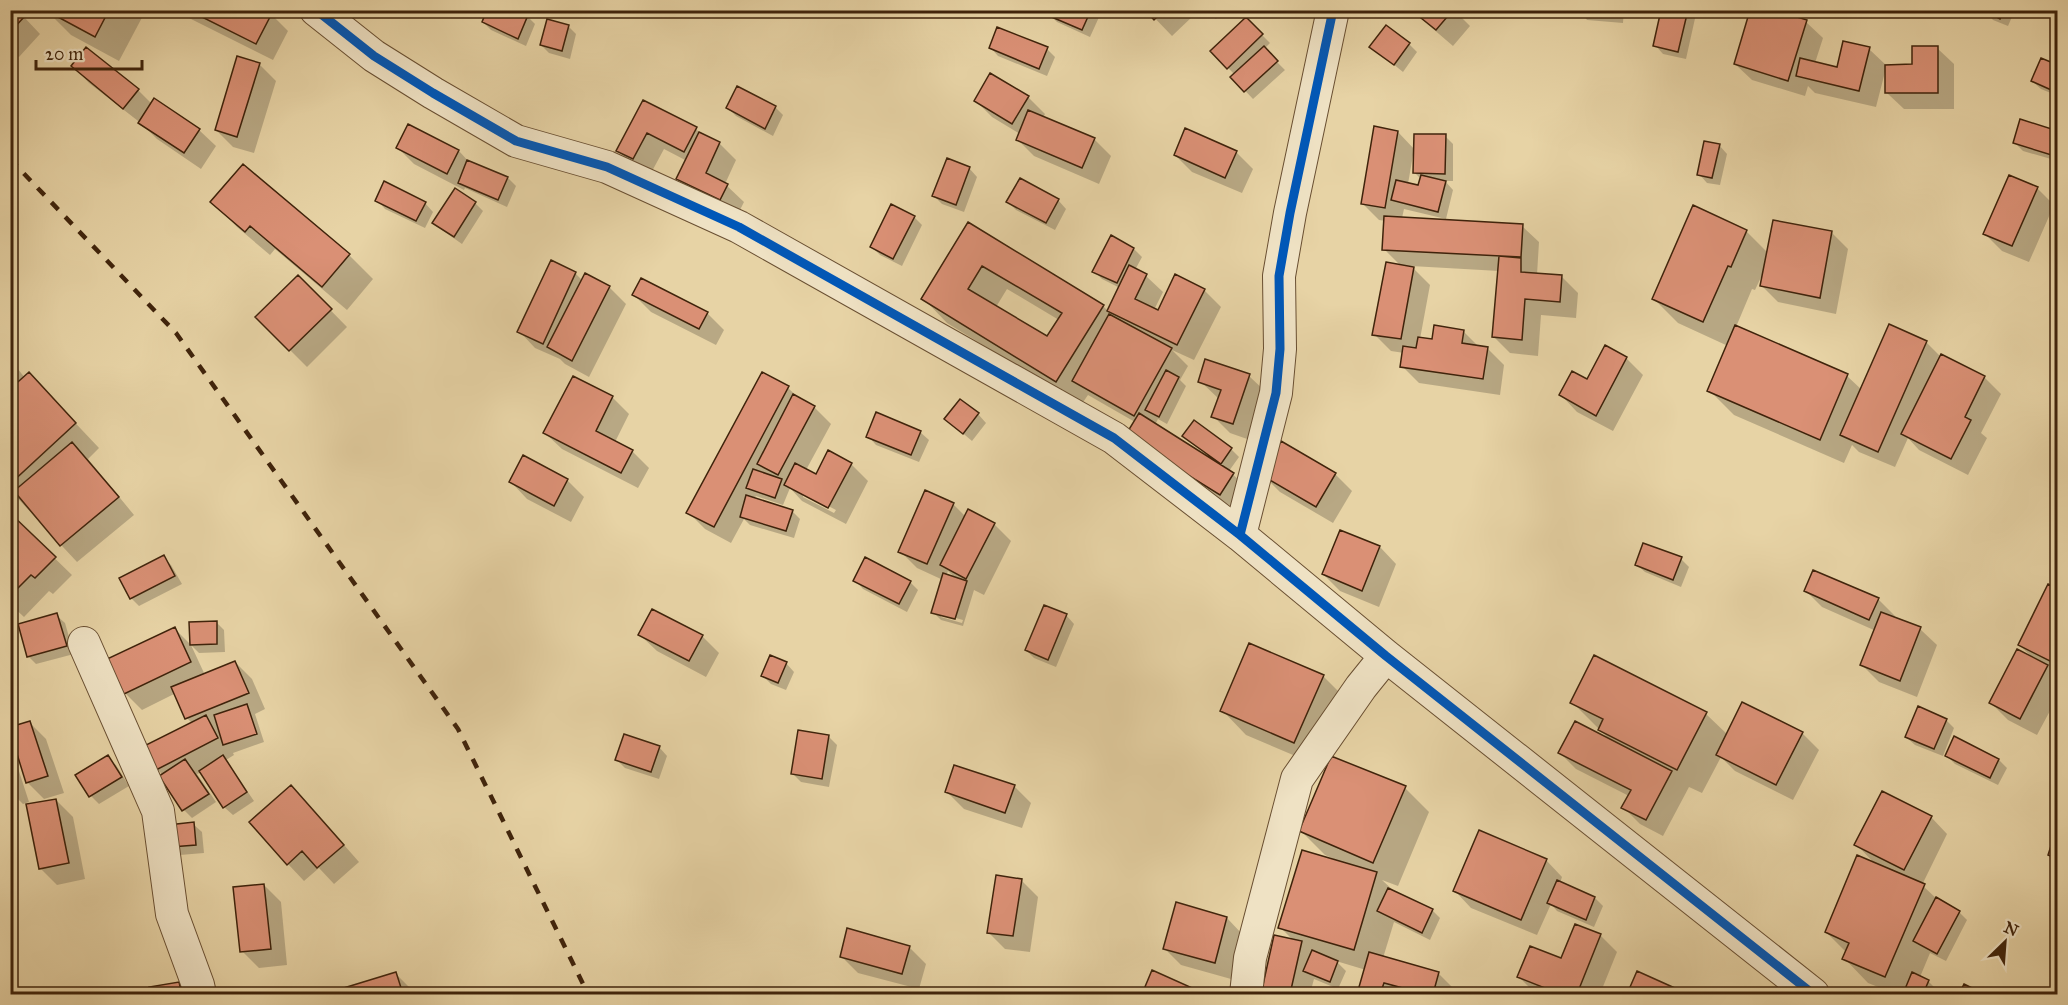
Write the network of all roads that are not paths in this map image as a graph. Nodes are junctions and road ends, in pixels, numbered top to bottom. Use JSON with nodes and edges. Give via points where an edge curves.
{"nodes":[{"id":1,"x":316,"y":10,"type":"edge"},
{"id":2,"x":1333,"y":10,"type":"edge"},
{"id":3,"x":1240,"y":535,"type":"junction"},
{"id":4,"x":84,"y":643,"type":"dead end"},
{"id":5,"x":1386,"y":657,"type":"junction"},
{"id":6,"x":200,"y":994,"type":"edge"},
{"id":7,"x":1246,"y":994,"type":"edge"},
{"id":8,"x":1813,"y":994,"type":"edge"}],
"edges":[{"from":1,"to":3,"type":"street","via":[[374,56],[516,141],[607,167],[739,227],[970,356],[1114,438]]},
{"from":2,"to":3,"type":"street","via":[[1279,276],[1276,393]]},
{"from":3,"to":5,"type":"street"},
{"from":4,"to":6,"type":"street","via":[[158,811],[172,914]]},
{"from":5,"to":7,"type":"street","via":[[1297,778],[1250,958]]},
{"from":5,"to":8,"type":"street"}]}
